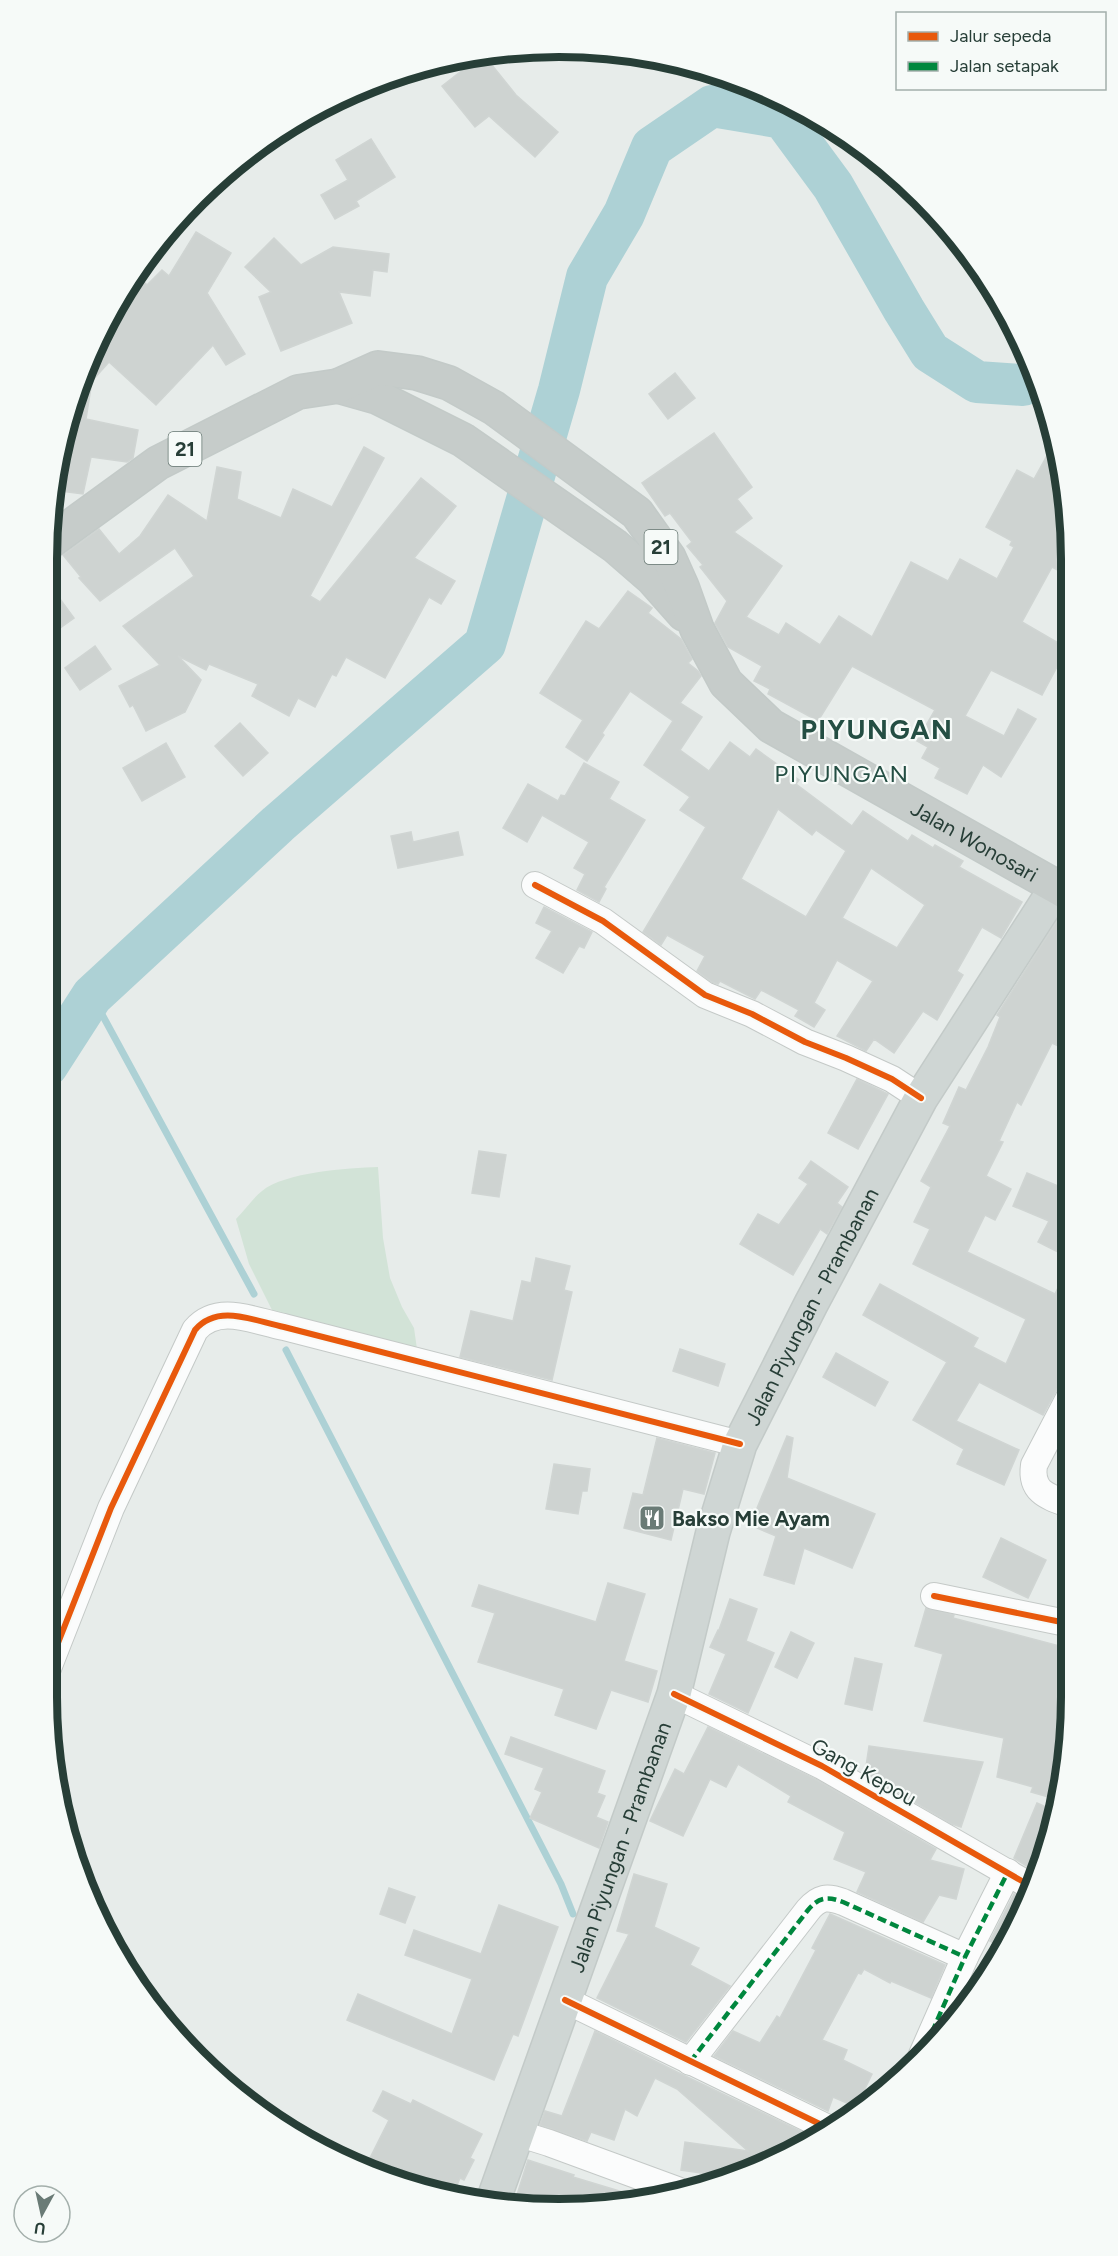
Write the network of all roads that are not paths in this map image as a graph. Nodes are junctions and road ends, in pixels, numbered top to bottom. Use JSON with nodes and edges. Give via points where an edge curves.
{"nodes":[{"id":1,"x":338,"y":386,"type":"junction"},
{"id":2,"x":58,"y":536,"type":"edge"},
{"id":3,"x":696,"y":629,"type":"junction"},
{"id":4,"x":535,"y":885,"type":"dead end"},
{"id":5,"x":1061,"y":890,"type":"edge"},
{"id":6,"x":1061,"y":892,"type":"edge"},
{"id":7,"x":921,"y":1098,"type":"junction"},
{"id":8,"x":1061,"y":1413,"type":"edge"},
{"id":9,"x":740,"y":1444,"type":"junction"},
{"id":10,"x":1061,"y":1501,"type":"edge"},
{"id":11,"x":934,"y":1596,"type":"dead end"},
{"id":12,"x":1061,"y":1622,"type":"edge"},
{"id":13,"x":57,"y":1643,"type":"edge"},
{"id":14,"x":674,"y":1694,"type":"junction"},
{"id":15,"x":1008,"y":1872,"type":"junction"},
{"id":16,"x":1025,"y":1883,"type":"edge"},
{"id":17,"x":965,"y":1957,"type":"junction"},
{"id":18,"x":565,"y":2000,"type":"junction"},
{"id":19,"x":932,"y":2033,"type":"edge"},
{"id":20,"x":690,"y":2062,"type":"junction"},
{"id":21,"x":821,"y":2125,"type":"edge"},
{"id":22,"x":517,"y":2133,"type":"junction"},
{"id":23,"x":668,"y":2187,"type":"edge"},
{"id":24,"x":495,"y":2195,"type":"edge"}],
"edges":[{"from":1,"to":2,"type":"highway","number":"21","via":[[298,392],[158,463]]},
{"from":1,"to":3,"type":"highway","name":"Jalan Wonosari","number":"21","via":[[377,397],[463,440],[615,546],[653,579]]},
{"from":1,"to":3,"type":"highway","name":"Jalan Wonosari","number":"21","via":[[378,368],[417,373],[449,383],[494,408],[637,513],[669,558]]},
{"from":3,"to":5,"type":"highway","name":"Jalan Wonosari","number":"21","via":[[726,683],[771,726]]},
{"from":4,"to":7,"type":"street","via":[[603,921],[705,995],[892,1079]]},
{"from":6,"to":7,"type":"main road","name":"Jalan Piyungan - Prambanan"},
{"from":7,"to":9,"type":"main road","name":"Jalan Piyungan - Prambanan"},
{"from":8,"to":10,"type":"street","via":[[1032,1475],[1044,1495]]},
{"from":9,"to":13,"type":"street","via":[[284,1327],[226,1314],[212,1316],[195,1330],[111,1508]]},
{"from":9,"to":14,"type":"main road","name":"Jalan Piyungan - Prambanan","via":[[713,1532]]},
{"from":11,"to":12,"type":"street"},
{"from":14,"to":15,"type":"street","name":"Gang Kepou","via":[[822,1766]]},
{"from":14,"to":18,"type":"main road","name":"Jalan Piyungan - Prambanan"},
{"from":15,"to":16,"type":"street","name":"Gang Kepou"},
{"from":15,"to":17,"type":"street"},
{"from":17,"to":19,"type":"street"},
{"from":17,"to":20,"type":"street","via":[[824,1897],[808,1910]]},
{"from":18,"to":20,"type":"street"},
{"from":18,"to":22,"type":"main road","name":"Jalan Piyungan - Prambanan"},
{"from":20,"to":21,"type":"street"},
{"from":22,"to":23,"type":"street"},
{"from":22,"to":24,"type":"main road","name":"Jalan Piyungan - Prambanan"}]}
